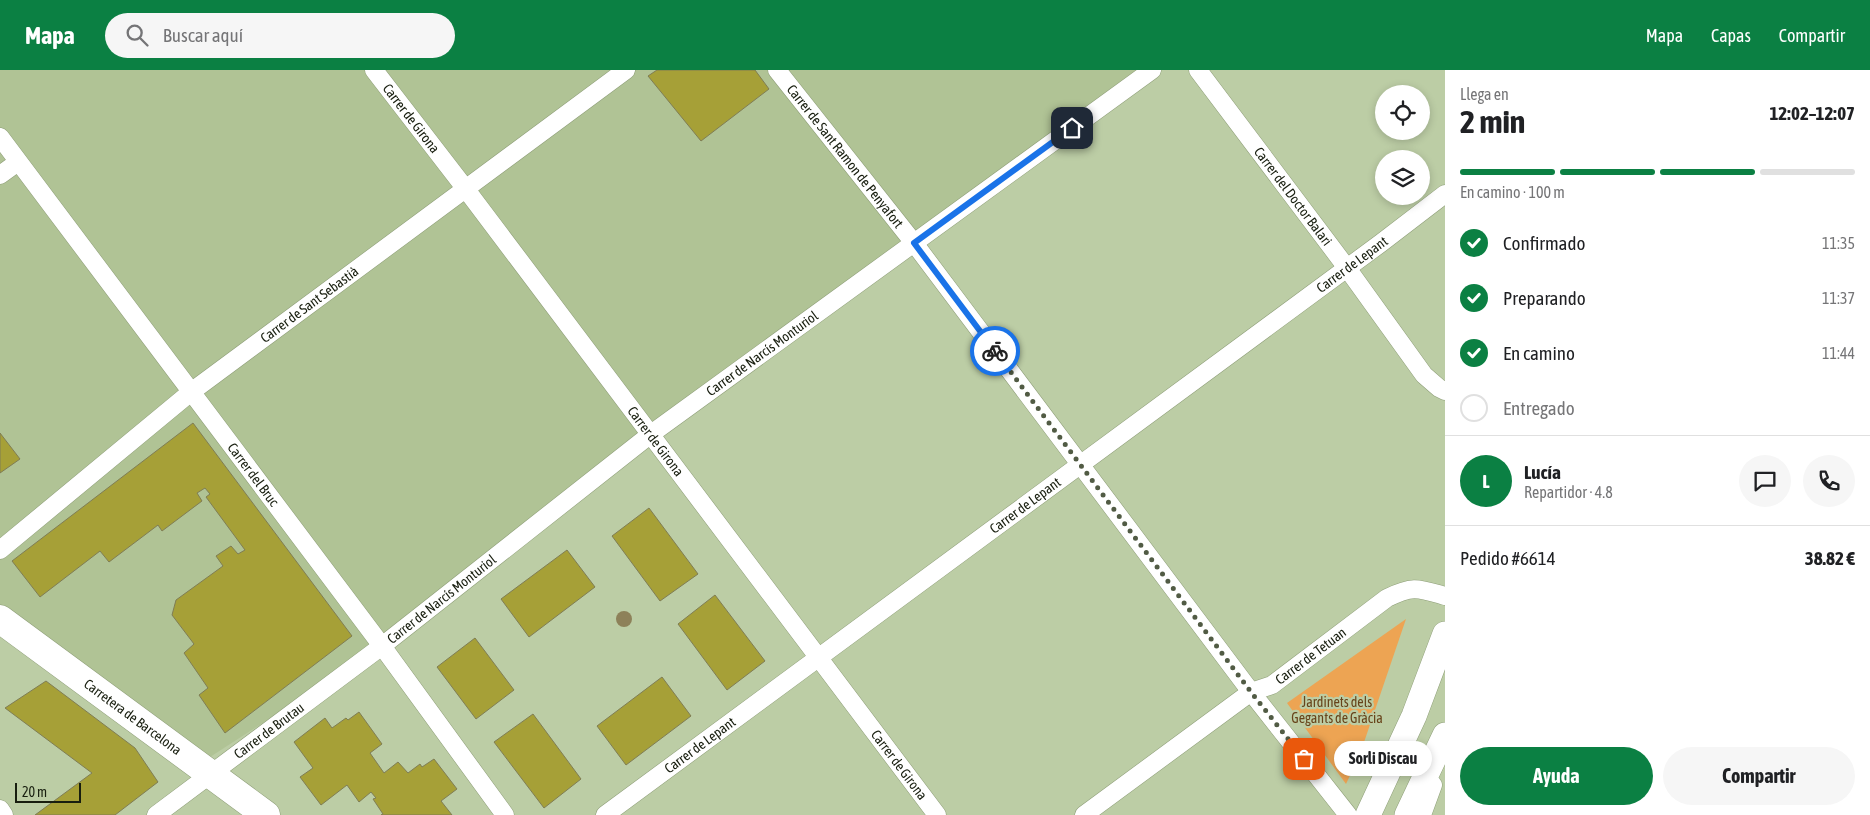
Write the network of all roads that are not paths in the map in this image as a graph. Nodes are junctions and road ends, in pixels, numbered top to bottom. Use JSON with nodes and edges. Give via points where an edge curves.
{"nodes":[{"id":1,"x":374,"y":70,"type":"edge"},
{"id":2,"x":626,"y":70,"type":"edge"},
{"id":3,"x":777,"y":70,"type":"edge"},
{"id":4,"x":1152,"y":70,"type":"edge"},
{"id":5,"x":1198,"y":70,"type":"edge"},
{"id":6,"x":0,"y":137,"type":"edge"},
{"id":7,"x":18,"y":162,"type":"junction"},
{"id":8,"x":0,"y":175,"type":"edge"},
{"id":9,"x":465,"y":188,"type":"junction"},
{"id":10,"x":1445,"y":194,"type":"edge"},
{"id":11,"x":914,"y":243,"type":"junction"},
{"id":12,"x":1347,"y":268,"type":"junction"},
{"id":13,"x":1445,"y":390,"type":"edge"},
{"id":14,"x":191,"y":392,"type":"junction"},
{"id":15,"x":650,"y":434,"type":"junction"},
{"id":16,"x":1080,"y":465,"type":"junction"},
{"id":17,"x":0,"y":550,"type":"edge"},
{"id":18,"x":1445,"y":596,"type":"edge"},
{"id":19,"x":0,"y":619,"type":"edge"},
{"id":20,"x":1445,"y":634,"type":"edge"},
{"id":21,"x":382,"y":646,"type":"junction"},
{"id":22,"x":818,"y":658,"type":"junction"},
{"id":23,"x":1251,"y":692,"type":"junction"},
{"id":24,"x":1445,"y":735,"type":"edge"},
{"id":25,"x":1445,"y":755,"type":"edge"},
{"id":26,"x":211,"y":774,"type":"junction"},
{"id":27,"x":0,"y":809,"type":"edge"},
{"id":28,"x":4,"y":815,"type":"edge"},
{"id":29,"x":156,"y":815,"type":"edge"},
{"id":30,"x":266,"y":815,"type":"edge"},
{"id":31,"x":505,"y":815,"type":"edge"},
{"id":32,"x":605,"y":815,"type":"edge"},
{"id":33,"x":937,"y":815,"type":"edge"},
{"id":34,"x":1084,"y":815,"type":"edge"},
{"id":35,"x":1348,"y":815,"type":"edge"},
{"id":36,"x":1368,"y":815,"type":"edge"},
{"id":37,"x":1407,"y":815,"type":"edge"},
{"id":38,"x":1422,"y":815,"type":"edge"}],
"edges":[{"from":1,"to":9,"type":"street","name":"Carrer de Girona"},
{"from":2,"to":9,"type":"street","name":"Carrer de Sant Sebastià"},
{"from":3,"to":11,"type":"street","name":"Carrer de Sant Ramon de Penyafort"},
{"from":4,"to":11,"type":"street","name":"Carrer de Narcís Monturiol"},
{"from":5,"to":12,"type":"street","name":"Carrer del Doctor Balari"},
{"from":6,"to":7,"type":"street","name":"Carrer del Bruc"},
{"from":7,"to":8,"type":"street"},
{"from":7,"to":14,"type":"street","name":"Carrer del Bruc"},
{"from":9,"to":14,"type":"street","name":"Carrer de Sant Sebastià"},
{"from":9,"to":15,"type":"street","name":"Carrer de Girona"},
{"from":10,"to":12,"type":"street","name":"Carrer de Lepant"},
{"from":11,"to":15,"type":"street","name":"Carrer de Narcís Monturiol"},
{"from":11,"to":16,"type":"street","name":"Carrer de Sant Ramon de Penyafort"},
{"from":12,"to":13,"type":"street","name":"Carrer del Doctor Balari","via":[[1424,375]]},
{"from":12,"to":16,"type":"street","name":"Carrer de Lepant"},
{"from":14,"to":17,"type":"street","name":"Carrer de Sant Sebastià"},
{"from":14,"to":21,"type":"street","name":"Carrer del Bruc"},
{"from":15,"to":21,"type":"street","name":"Carrer de Narcís Monturiol"},
{"from":15,"to":22,"type":"street","name":"Carrer de Girona"},
{"from":16,"to":22,"type":"street","name":"Carrer de Lepant"},
{"from":16,"to":23,"type":"street","name":"Carrer de Sant Ramon de Penyafort"},
{"from":18,"to":23,"type":"street","name":"Carrer de Tetuan","via":[[1413,588],[1394,594],[1272,685]]},
{"from":19,"to":26,"type":"main road","name":"Carretera de Barcelona"},
{"from":20,"to":36,"type":"street","via":[[1414,716]]},
{"from":21,"to":26,"type":"street","name":"Carrer de Brutau"},
{"from":21,"to":31,"type":"street","name":"Carrer del Bruc"},
{"from":22,"to":32,"type":"street","name":"Carrer de Lepant"},
{"from":22,"to":33,"type":"street","name":"Carrer de Girona"},
{"from":23,"to":34,"type":"street","name":"Carrer de Tetuan"},
{"from":23,"to":35,"type":"street","name":"Carrer de Sant Ramon de Penyafort"},
{"from":24,"to":37,"type":"street"},
{"from":25,"to":38,"type":"street"},
{"from":26,"to":29,"type":"street","name":"Carrer de Brutau"},
{"from":26,"to":30,"type":"main road","name":"Carretera de Barcelona"},
{"from":27,"to":28,"type":"street"}]}
